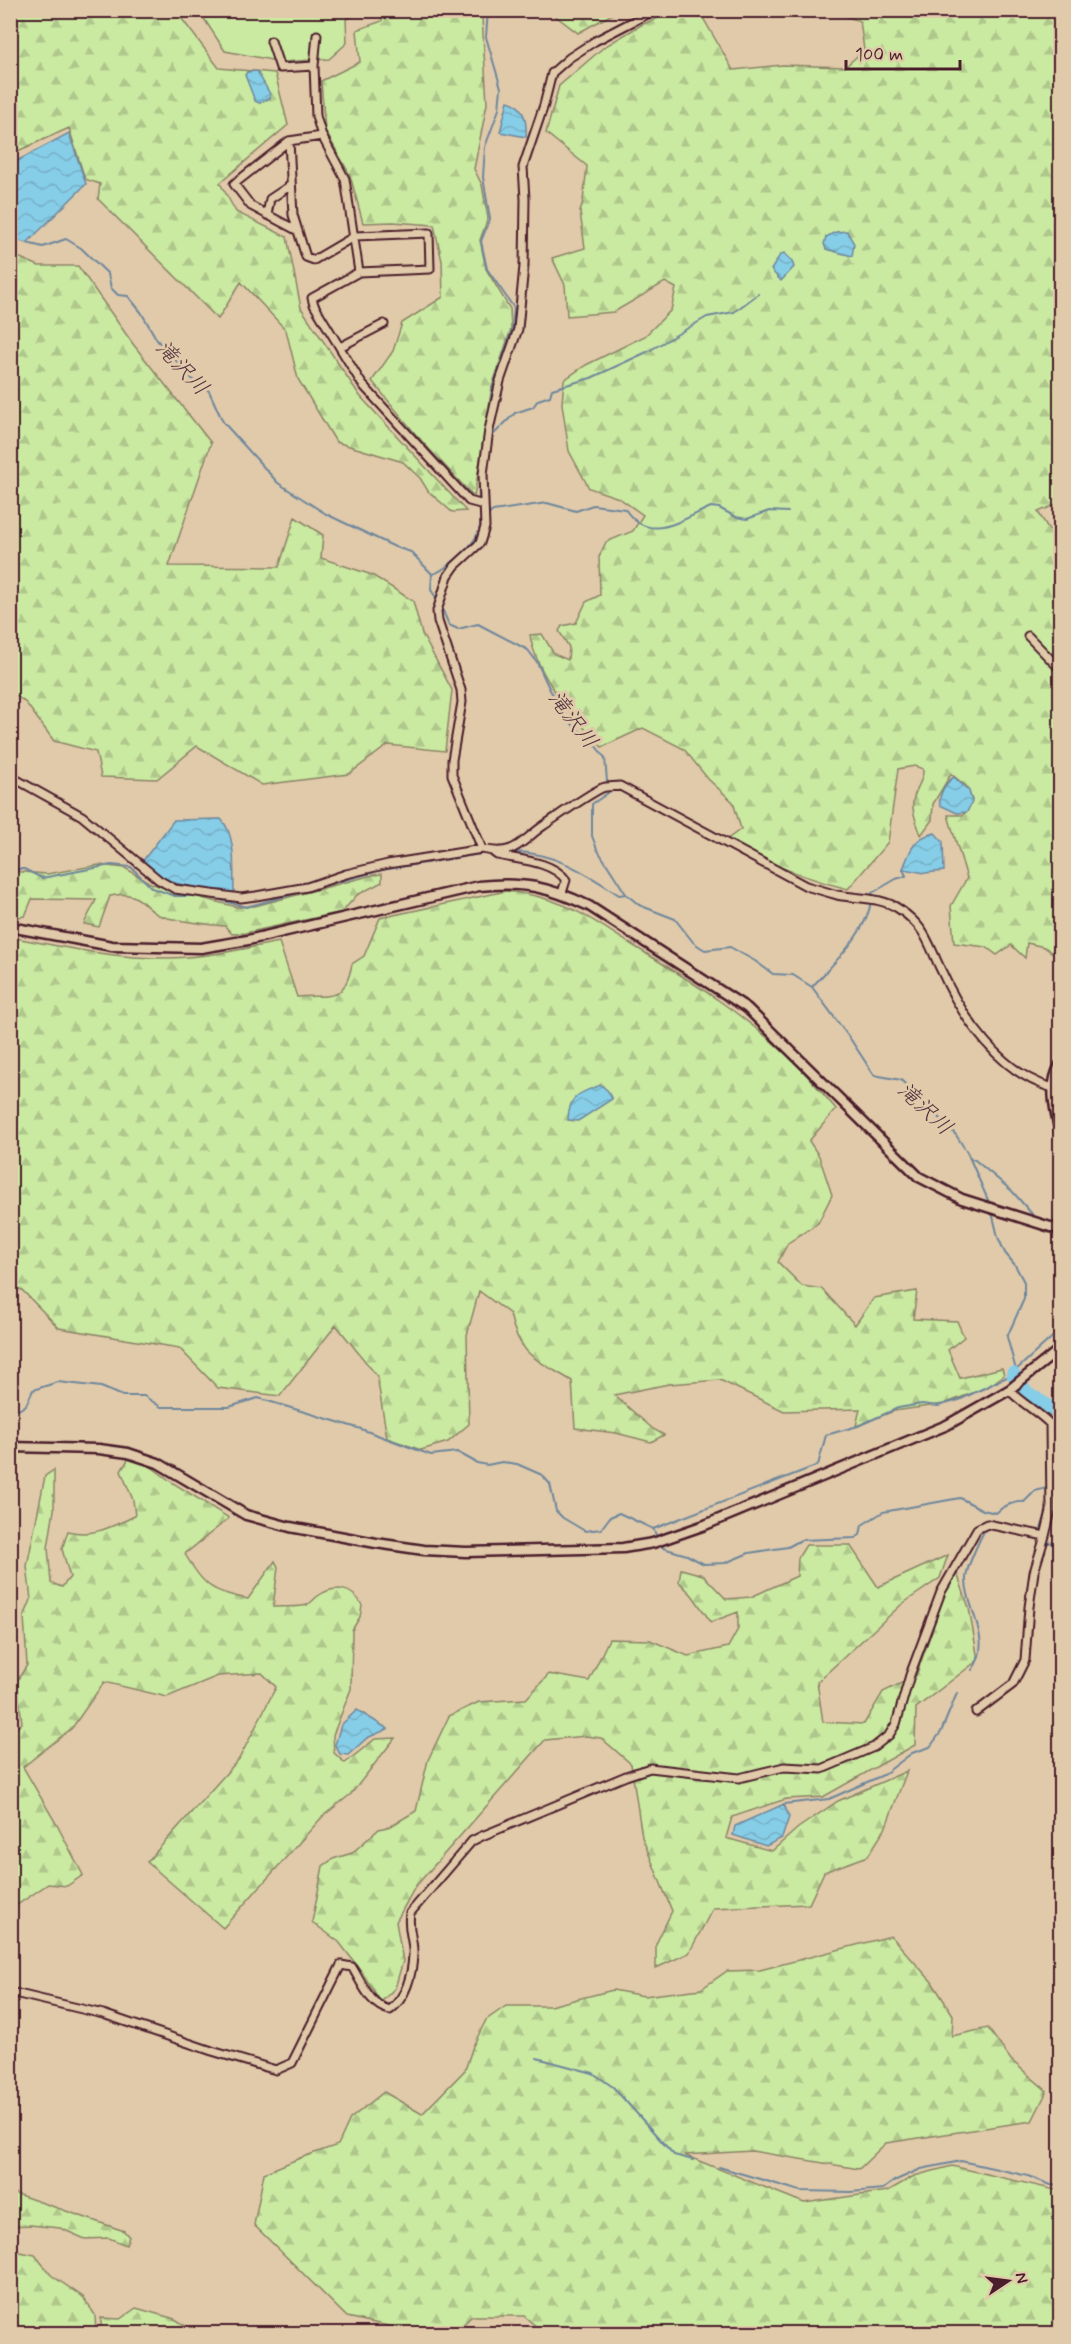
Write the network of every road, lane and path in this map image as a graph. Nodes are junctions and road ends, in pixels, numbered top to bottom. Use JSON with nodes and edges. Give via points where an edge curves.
{"nodes":[{"id":1,"x":655,"y":10,"type":"edge"},
{"id":2,"x":316,"y":35,"type":"dead end"},
{"id":3,"x":271,"y":41,"type":"dead end"},
{"id":4,"x":314,"y":66,"type":"junction"},
{"id":5,"x":322,"y":136,"type":"junction"},
{"id":6,"x":289,"y":141,"type":"junction"},
{"id":7,"x":291,"y":185,"type":"junction"},
{"id":8,"x":267,"y":214,"type":"junction"},
{"id":9,"x":298,"y":231,"type":"junction"},
{"id":10,"x":355,"y":236,"type":"junction"},
{"id":11,"x":359,"y":272,"type":"junction"},
{"id":12,"x":384,"y":324,"type":"dead end"},
{"id":13,"x":340,"y":347,"type":"junction"},
{"id":14,"x":484,"y":505,"type":"junction"},
{"id":15,"x":1028,"y":636,"type":"dead end"},
{"id":16,"x":1060,"y":669,"type":"edge"},
{"id":17,"x":10,"y":776,"type":"edge"},
{"id":18,"x":482,"y":849,"type":"junction"},
{"id":19,"x":493,"y":852,"type":"junction"},
{"id":20,"x":562,"y":893,"type":"junction"},
{"id":21,"x":10,"y":927,"type":"edge"},
{"id":22,"x":1060,"y":1065,"type":"edge"},
{"id":23,"x":1053,"y":1088,"type":"junction"},
{"id":24,"x":1060,"y":1133,"type":"edge"},
{"id":25,"x":1060,"y":1230,"type":"edge"},
{"id":26,"x":1060,"y":1348,"type":"edge"},
{"id":27,"x":1009,"y":1390,"type":"junction"},
{"id":28,"x":10,"y":1447,"type":"edge"},
{"id":29,"x":1045,"y":1536,"type":"junction"},
{"id":30,"x":976,"y":1712,"type":"dead end"},
{"id":31,"x":10,"y":1992,"type":"edge"}],
"edges":[{"from":1,"to":14,"type":"street","via":[[595,41],[552,73],[523,166],[524,266],[518,329],[489,430],[483,474]]},
{"from":2,"to":4,"type":"street"},
{"from":3,"to":4,"type":"street","via":[[280,68]]},
{"from":4,"to":5,"type":"street","via":[[316,116]]},
{"from":5,"to":6,"type":"street"},
{"from":5,"to":10,"type":"street","via":[[345,179]]},
{"from":6,"to":7,"type":"street"},
{"from":6,"to":8,"type":"street","via":[[234,184],[251,206]]},
{"from":7,"to":8,"type":"street","via":[[270,199]]},
{"from":7,"to":9,"type":"street","via":[[292,215]]},
{"from":8,"to":9,"type":"street"},
{"from":9,"to":10,"type":"street","via":[[306,257],[314,260]]},
{"from":10,"to":11,"type":"street"},
{"from":10,"to":11,"type":"street","via":[[429,233],[430,269]]},
{"from":11,"to":13,"type":"street","via":[[312,298]]},
{"from":12,"to":13,"type":"street"},
{"from":13,"to":14,"type":"street","via":[[369,393],[469,501]]},
{"from":14,"to":18,"type":"street","via":[[485,527],[480,543],[448,576],[437,611],[461,690],[452,775]]},
{"from":15,"to":16,"type":"street"},
{"from":17,"to":18,"type":"street","via":[[82,816],[175,889],[241,898],[307,887],[388,864]]},
{"from":18,"to":19,"type":"street"},
{"from":19,"to":20,"type":"street","via":[[561,873],[566,880]]},
{"from":19,"to":23,"type":"street","via":[[522,845],[603,788],[621,786],[806,886],[892,904],[925,933],[941,972],[973,1026],[1016,1070]]},
{"from":20,"to":21,"type":"street","via":[[508,883],[478,886],[201,948],[112,946]]},
{"from":20,"to":25,"type":"street","via":[[589,906],[747,1008],[919,1177],[962,1199]]},
{"from":22,"to":23,"type":"street"},
{"from":23,"to":24,"type":"street"},
{"from":26,"to":27,"type":"street"},
{"from":27,"to":28,"type":"street","via":[[947,1425],[705,1525],[653,1543],[594,1550],[466,1552],[376,1543],[246,1515],[158,1463],[128,1453]]},
{"from":27,"to":29,"type":"street","via":[[1050,1424],[1051,1511]]},
{"from":29,"to":30,"type":"street","via":[[1034,1572],[1025,1660],[1013,1684]]},
{"from":29,"to":31,"type":"street","via":[[987,1524],[977,1528],[941,1592],[896,1724],[874,1747],[822,1769],[784,1767],[739,1778],[650,1768],[472,1841],[410,1913],[408,1926],[414,1954],[399,2003],[390,2010],[380,2008],[352,1967],[341,1965],[292,2064],[276,2070],[103,2014]]}]}
